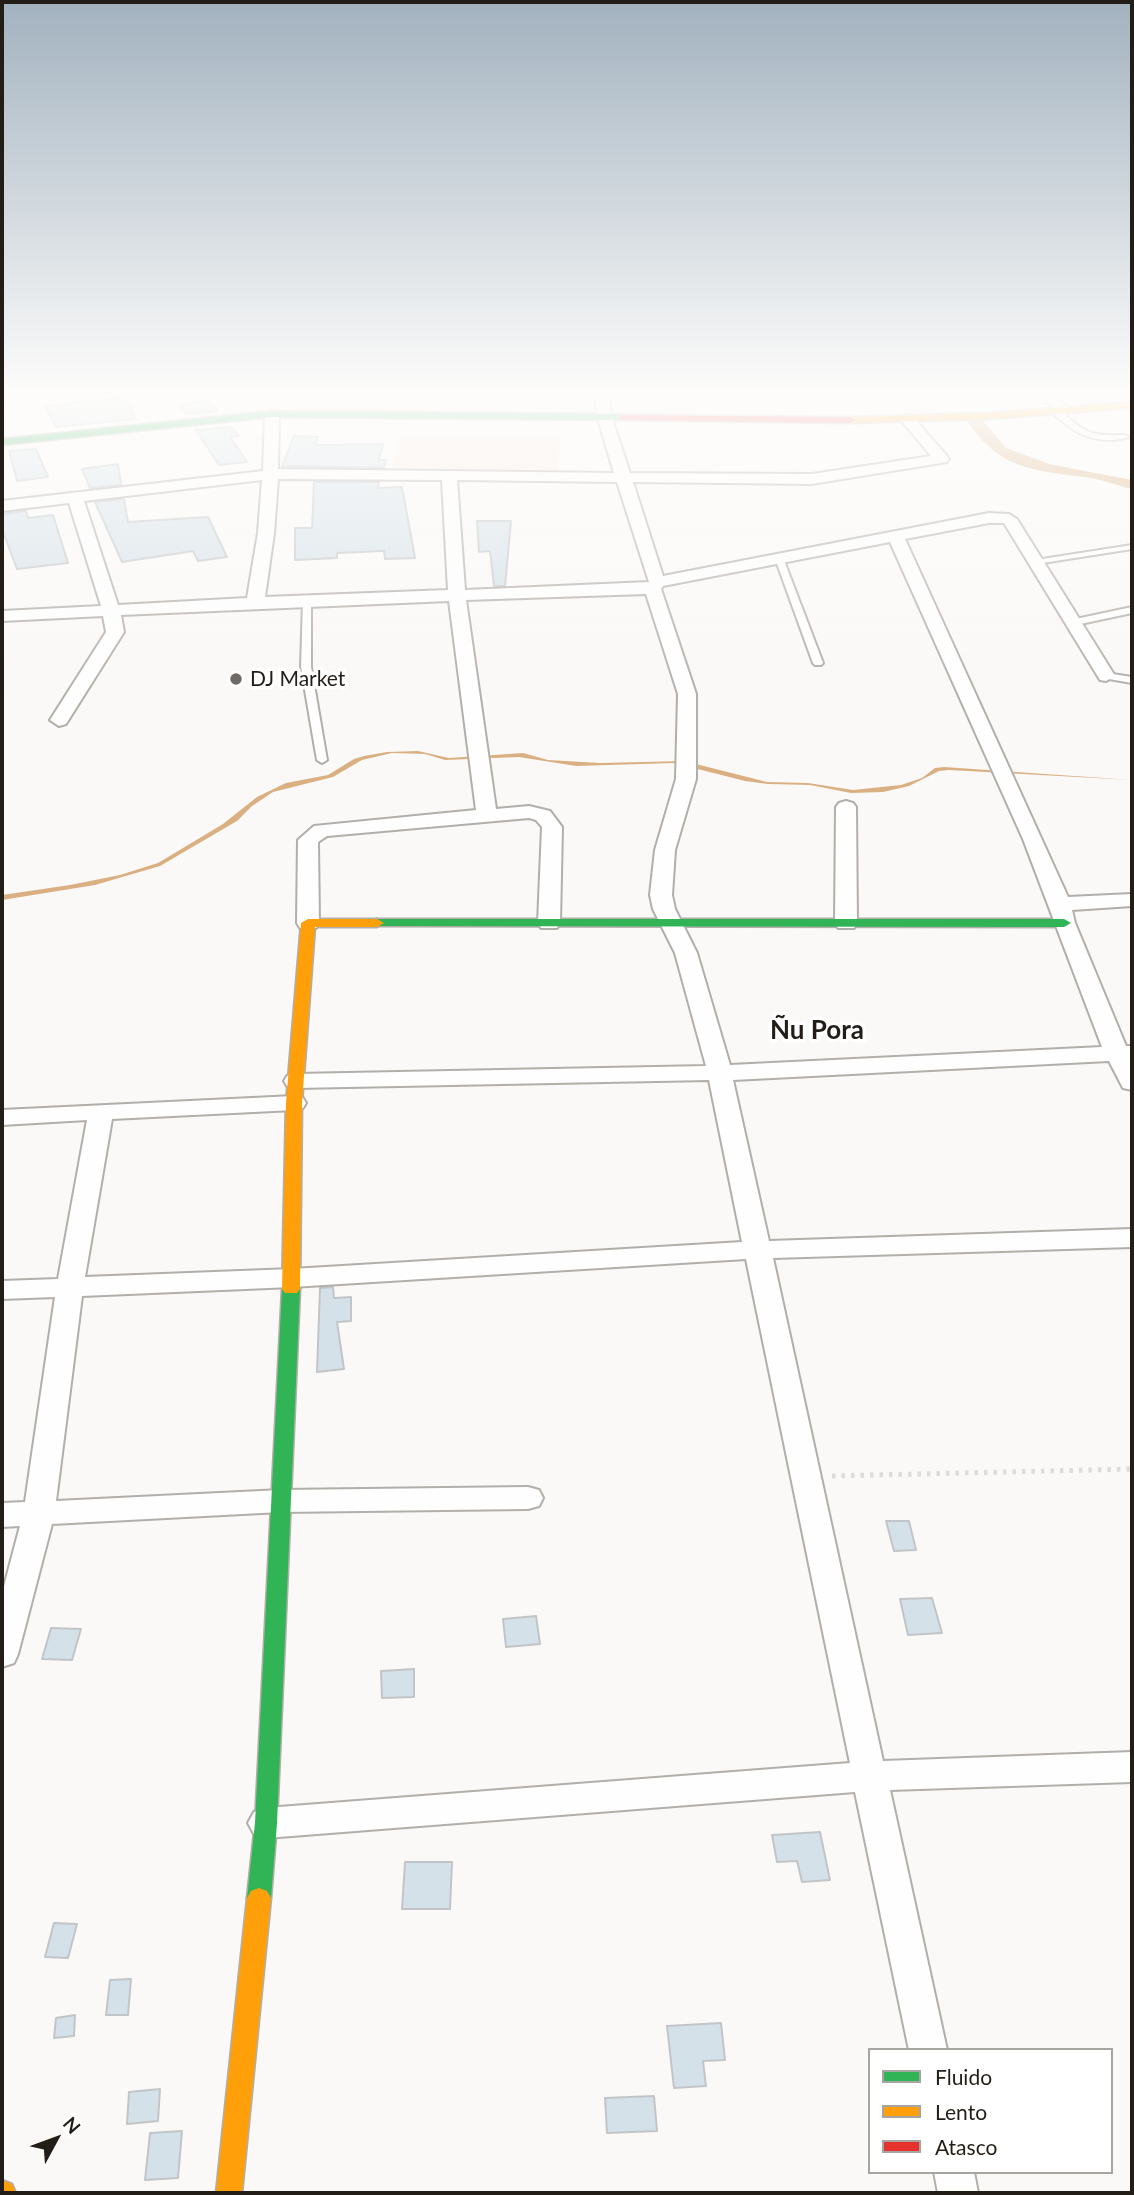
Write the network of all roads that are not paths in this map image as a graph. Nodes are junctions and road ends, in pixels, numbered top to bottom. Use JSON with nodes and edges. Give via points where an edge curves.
{"nodes":[{"id":1,"x":112,"y":493,"type":"edge"},
{"id":2,"x":270,"y":493,"type":"edge"},
{"id":3,"x":450,"y":493,"type":"edge"},
{"id":4,"x":629,"y":493,"type":"edge"},
{"id":5,"x":75,"y":498,"type":"junction"},
{"id":6,"x":2,"y":506,"type":"edge"},
{"id":7,"x":895,"y":536,"type":"junction"},
{"id":8,"x":1132,"y":547,"type":"edge"},
{"id":9,"x":779,"y":558,"type":"junction"},
{"id":10,"x":1035,"y":562,"type":"junction"},
{"id":11,"x":655,"y":586,"type":"junction"},
{"id":12,"x":457,"y":597,"type":"junction"},
{"id":13,"x":307,"y":600,"type":"junction"},
{"id":14,"x":255,"y":603,"type":"junction"},
{"id":15,"x":111,"y":610,"type":"junction"},
{"id":16,"x":1132,"y":610,"type":"edge"},
{"id":17,"x":2,"y":616,"type":"edge"},
{"id":18,"x":1071,"y":623,"type":"junction"},
{"id":19,"x":818,"y":663,"type":"dead end"},
{"id":20,"x":1106,"y":676,"type":"joint"},
{"id":21,"x":1132,"y":680,"type":"edge"},
{"id":22,"x":59,"y":720,"type":"dead end"},
{"id":23,"x":322,"y":760,"type":"dead end"},
{"id":24,"x":846,"y":807,"type":"dead end"},
{"id":25,"x":487,"y":815,"type":"junction"},
{"id":26,"x":1132,"y":900,"type":"edge"},
{"id":27,"x":1062,"y":913,"type":"junction"},
{"id":28,"x":549,"y":922,"type":"junction"},
{"id":29,"x":308,"y":923,"type":"junction"},
{"id":30,"x":670,"y":923,"type":"junction"},
{"id":31,"x":846,"y":923,"type":"junction"},
{"id":32,"x":1125,"y":1054,"type":"edge"},
{"id":33,"x":718,"y":1073,"type":"junction"},
{"id":34,"x":1132,"y":1083,"type":"edge"},
{"id":35,"x":295,"y":1092,"type":"junction"},
{"id":36,"x":101,"y":1111,"type":"junction"},
{"id":37,"x":2,"y":1117,"type":"edge"},
{"id":38,"x":1132,"y":1238,"type":"edge"},
{"id":39,"x":757,"y":1250,"type":"junction"},
{"id":40,"x":292,"y":1278,"type":"junction"},
{"id":41,"x":70,"y":1286,"type":"junction"},
{"id":42,"x":2,"y":1290,"type":"edge"},
{"id":43,"x":528,"y":1498,"type":"dead end"},
{"id":44,"x":281,"y":1501,"type":"junction"},
{"id":45,"x":40,"y":1513,"type":"junction"},
{"id":46,"x":2,"y":1515,"type":"edge"},
{"id":47,"x":2,"y":1654,"type":"edge"},
{"id":48,"x":1132,"y":1767,"type":"edge"},
{"id":49,"x":869,"y":1776,"type":"junction"},
{"id":50,"x":266,"y":1823,"type":"junction"},
{"id":51,"x":928,"y":2048,"type":"edge"},
{"id":52,"x":954,"y":2174,"type":"edge"},
{"id":53,"x":229,"y":2193,"type":"edge"},
{"id":54,"x":958,"y":2193,"type":"edge"}],
"edges":[{"from":1,"to":5,"type":"street"},
{"from":2,"to":14,"type":"street"},
{"from":3,"to":12,"type":"street"},
{"from":4,"to":11,"type":"street"},
{"from":5,"to":6,"type":"street"},
{"from":5,"to":15,"type":"street"},
{"from":7,"to":9,"type":"street"},
{"from":7,"to":10,"type":"street","via":[[989,518],[1009,519]]},
{"from":7,"to":27,"type":"street"},
{"from":8,"to":10,"type":"lane"},
{"from":9,"to":11,"type":"street"},
{"from":9,"to":19,"type":"lane"},
{"from":10,"to":18,"type":"street"},
{"from":11,"to":12,"type":"street"},
{"from":11,"to":30,"type":"street","via":[[687,694],[686,779],[665,850],[661,895]]},
{"from":12,"to":13,"type":"street"},
{"from":12,"to":25,"type":"street"},
{"from":13,"to":14,"type":"street"},
{"from":13,"to":23,"type":"lane","via":[[306,667]]},
{"from":14,"to":15,"type":"street"},
{"from":15,"to":17,"type":"street"},
{"from":15,"to":22,"type":"street","via":[[115,632]]},
{"from":16,"to":18,"type":"lane"},
{"from":18,"to":20,"type":"street"},
{"from":20,"to":21,"type":"lane"},
{"from":24,"to":31,"type":"street"},
{"from":25,"to":28,"type":"street","via":[[529,811],[549,821]]},
{"from":25,"to":29,"type":"street","via":[[312,834],[308,840]]},
{"from":26,"to":27,"type":"street"},
{"from":27,"to":31,"type":"street"},
{"from":27,"to":32,"type":"street"},
{"from":28,"to":29,"type":"street"},
{"from":28,"to":30,"type":"street"},
{"from":29,"to":35,"type":"street"},
{"from":30,"to":31,"type":"street"},
{"from":30,"to":33,"type":"street","via":[[686,953]]},
{"from":32,"to":33,"type":"street"},
{"from":32,"to":34,"type":"street"},
{"from":33,"to":35,"type":"street"},
{"from":33,"to":39,"type":"street"},
{"from":35,"to":36,"type":"street"},
{"from":35,"to":40,"type":"street"},
{"from":36,"to":37,"type":"street"},
{"from":36,"to":41,"type":"street"},
{"from":38,"to":39,"type":"street"},
{"from":39,"to":40,"type":"street"},
{"from":39,"to":49,"type":"street"},
{"from":40,"to":41,"type":"street"},
{"from":40,"to":44,"type":"street"},
{"from":41,"to":42,"type":"street"},
{"from":41,"to":45,"type":"street"},
{"from":43,"to":44,"type":"street"},
{"from":44,"to":45,"type":"street"},
{"from":44,"to":50,"type":"street"},
{"from":45,"to":46,"type":"street"},
{"from":45,"to":47,"type":"street"},
{"from":48,"to":49,"type":"street"},
{"from":49,"to":50,"type":"street"},
{"from":49,"to":51,"type":"street"},
{"from":50,"to":53,"type":"street"},
{"from":52,"to":54,"type":"street"}]}
